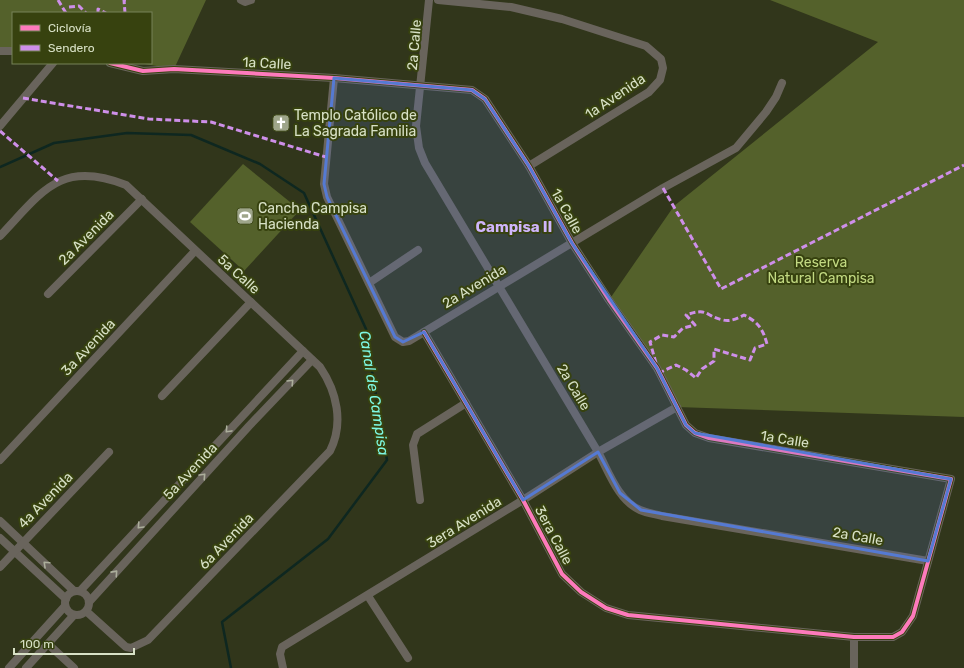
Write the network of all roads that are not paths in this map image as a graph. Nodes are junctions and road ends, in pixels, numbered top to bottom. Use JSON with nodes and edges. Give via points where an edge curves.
{"nodes":[{"id":1,"x":241,"y":0,"type":"edge"},
{"id":2,"x":251,"y":0,"type":"edge"},
{"id":3,"x":429,"y":0,"type":"edge"},
{"id":4,"x":438,"y":0,"type":"edge"},
{"id":5,"x":0,"y":51,"type":"edge"},
{"id":6,"x":12,"y":51,"type":"edge"},
{"id":7,"x":52,"y":64,"type":"edge"},
{"id":8,"x":114,"y":64,"type":"edge"},
{"id":9,"x":334,"y":78,"type":"junction"},
{"id":10,"x":782,"y":83,"type":"dead end"},
{"id":11,"x":421,"y":86,"type":"junction"},
{"id":12,"x":0,"y":126,"type":"edge"},
{"id":13,"x":529,"y":166,"type":"junction"},
{"id":14,"x":142,"y":199,"type":"junction"},
{"id":15,"x":0,"y":236,"type":"edge"},
{"id":16,"x":572,"y":243,"type":"junction"},
{"id":17,"x":418,"y":250,"type":"dead end"},
{"id":18,"x":195,"y":251,"type":"junction"},
{"id":19,"x":369,"y":283,"type":"junction"},
{"id":20,"x":498,"y":287,"type":"junction"},
{"id":21,"x":48,"y":294,"type":"dead end"},
{"id":22,"x":251,"y":302,"type":"junction"},
{"id":23,"x":424,"y":332,"type":"junction"},
{"id":24,"x":303,"y":350,"type":"junction"},
{"id":25,"x":312,"y":360,"type":"junction"},
{"id":26,"x":162,"y":396,"type":"dead end"},
{"id":27,"x":466,"y":402,"type":"junction"},
{"id":28,"x":677,"y":407,"type":"junction"},
{"id":29,"x":240,"y":418,"type":"junction"},
{"id":30,"x":249,"y":426,"type":"junction"},
{"id":31,"x":330,"y":451,"type":"joint"},
{"id":32,"x":109,"y":452,"type":"dead end"},
{"id":33,"x":598,"y":452,"type":"junction"},
{"id":34,"x":0,"y":460,"type":"edge"},
{"id":35,"x":420,"y":500,"type":"dead end"},
{"id":36,"x":523,"y":500,"type":"junction"},
{"id":37,"x":157,"y":507,"type":"junction"},
{"id":38,"x":167,"y":516,"type":"junction"},
{"id":39,"x":0,"y":521,"type":"edge"},
{"id":40,"x":0,"y":538,"type":"edge"},
{"id":41,"x":23,"y":543,"type":"junction"},
{"id":42,"x":14,"y":551,"type":"junction"},
{"id":43,"x":928,"y":562,"type":"junction"},
{"id":44,"x":0,"y":567,"type":"edge"},
{"id":45,"x":77,"y":591,"type":"junction"},
{"id":46,"x":368,"y":596,"type":"junction"},
{"id":47,"x":89,"y":602,"type":"junction"},
{"id":48,"x":65,"y":603,"type":"junction"},
{"id":49,"x":86,"y":611,"type":"junction"},
{"id":50,"x":74,"y":615,"type":"junction"},
{"id":51,"x":854,"y":638,"type":"junction"},
{"id":52,"x":48,"y":644,"type":"junction"},
{"id":53,"x":408,"y":658,"type":"dead end"},
{"id":54,"x":8,"y":668,"type":"edge"},
{"id":55,"x":26,"y":668,"type":"edge"},
{"id":56,"x":74,"y":668,"type":"edge"},
{"id":57,"x":282,"y":668,"type":"edge"},
{"id":58,"x":854,"y":668,"type":"edge"}],
"edges":[{"from":1,"to":2,"type":"street"},
{"from":3,"to":11,"type":"street","name":"2a Calle"},
{"from":4,"to":13,"type":"street","name":"1a Avenida","via":[[511,7],[562,20],[646,46],[661,59],[663,68],[660,80],[649,92]]},
{"from":5,"to":6,"type":"street"},
{"from":7,"to":12,"type":"street"},
{"from":8,"to":9,"type":"street","name":"1a Calle","via":[[143,71],[174,69]]},
{"from":9,"to":11,"type":"street","name":"1a Calle"},
{"from":9,"to":19,"type":"street","name":"2a Avenida","via":[[324,184],[327,197]]},
{"from":10,"to":16,"type":"street","name":"2a Avenida","via":[[776,97],[736,148]]},
{"from":11,"to":13,"type":"street","name":"1a Calle","via":[[472,90],[477,93],[485,99]]},
{"from":11,"to":20,"type":"street","name":"2a Calle","via":[[416,126],[419,148],[425,163]]},
{"from":13,"to":16,"type":"street","name":"1a Calle"},
{"from":14,"to":15,"type":"street","name":"5a Calle","via":[[126,185],[110,179],[87,175],[58,181],[40,194]]},
{"from":14,"to":18,"type":"street","name":"5a Calle"},
{"from":14,"to":21,"type":"street","name":"2a Avenida"},
{"from":16,"to":20,"type":"street","name":"2a Avenida"},
{"from":16,"to":28,"type":"street","name":"1a Calle","via":[[657,368]]},
{"from":17,"to":19,"type":"street"},
{"from":18,"to":22,"type":"street","name":"5a Calle"},
{"from":18,"to":34,"type":"street","name":"3a Avenida"},
{"from":19,"to":23,"type":"street","name":"2a Avenida","via":[[398,340],[409,341]]},
{"from":20,"to":23,"type":"street","name":"2a Avenida"},
{"from":20,"to":33,"type":"street","name":"2a Calle"},
{"from":22,"to":24,"type":"street","name":"5a Calle"},
{"from":22,"to":26,"type":"street"},
{"from":23,"to":27,"type":"street","name":"3era Calle"},
{"from":24,"to":25,"type":"street","name":"5a Calle"},
{"from":24,"to":29,"type":"street","name":"5a Avenida"},
{"from":30,"to":25,"type":"street","name":"5a Avenida","one_way":true},
{"from":25,"to":31,"type":"street","name":"5a Calle","via":[[329,380],[336,399],[337,430]]},
{"from":27,"to":35,"type":"street","via":[[414,439]]},
{"from":27,"to":36,"type":"street","name":"3era Calle"},
{"from":28,"to":33,"type":"street","name":"3era Avenida"},
{"from":28,"to":43,"type":"street","name":"1a Calle","via":[[686,425],[696,434],[709,438],[951,479]]},
{"from":29,"to":30,"type":"street"},
{"from":29,"to":37,"type":"street","name":"5a Avenida","one_way":true},
{"from":38,"to":30,"type":"street","name":"5a Avenida","one_way":true},
{"from":31,"to":49,"type":"street","name":"6a Avenida","via":[[148,640],[138,646],[126,647]]},
{"from":32,"to":41,"type":"street","name":"4a Avenida"},
{"from":33,"to":36,"type":"street","name":"3era Avenida"},
{"from":33,"to":43,"type":"street","name":"2a Calle","via":[[620,492],[641,510]]},
{"from":36,"to":46,"type":"street","name":"3era Avenida"},
{"from":36,"to":51,"type":"street","name":"3era Calle","via":[[562,574],[580,592],[606,608],[628,615]]},
{"from":37,"to":38,"type":"street"},
{"from":37,"to":45,"type":"street","name":"5a Avenida","one_way":true},
{"from":47,"to":38,"type":"street","name":"5a Avenida","one_way":true},
{"from":39,"to":41,"type":"street"},
{"from":40,"to":42,"type":"street"},
{"from":41,"to":42,"type":"street","name":"4a Avenida"},
{"from":45,"to":41,"type":"street","one_way":true},
{"from":42,"to":44,"type":"street","name":"4a Avenida"},
{"from":42,"to":48,"type":"street"},
{"from":43,"to":51,"type":"street","name":"3era Calle","via":[[913,616],[902,632],[893,637]]},
{"from":45,"to":47,"type":"street","via":[[86,595]]},
{"from":45,"to":48,"type":"street","via":[[68,595]]},
{"from":46,"to":53,"type":"street"},
{"from":46,"to":57,"type":"street","name":"3era Avenida","via":[[282,647]]},
{"from":47,"to":49,"type":"street"},
{"from":48,"to":50,"type":"street","via":[[68,611]]},
{"from":48,"to":54,"type":"street"},
{"from":49,"to":50,"type":"street"},
{"from":50,"to":52,"type":"street"},
{"from":51,"to":58,"type":"street"},
{"from":52,"to":55,"type":"street"},
{"from":52,"to":56,"type":"street"}]}
